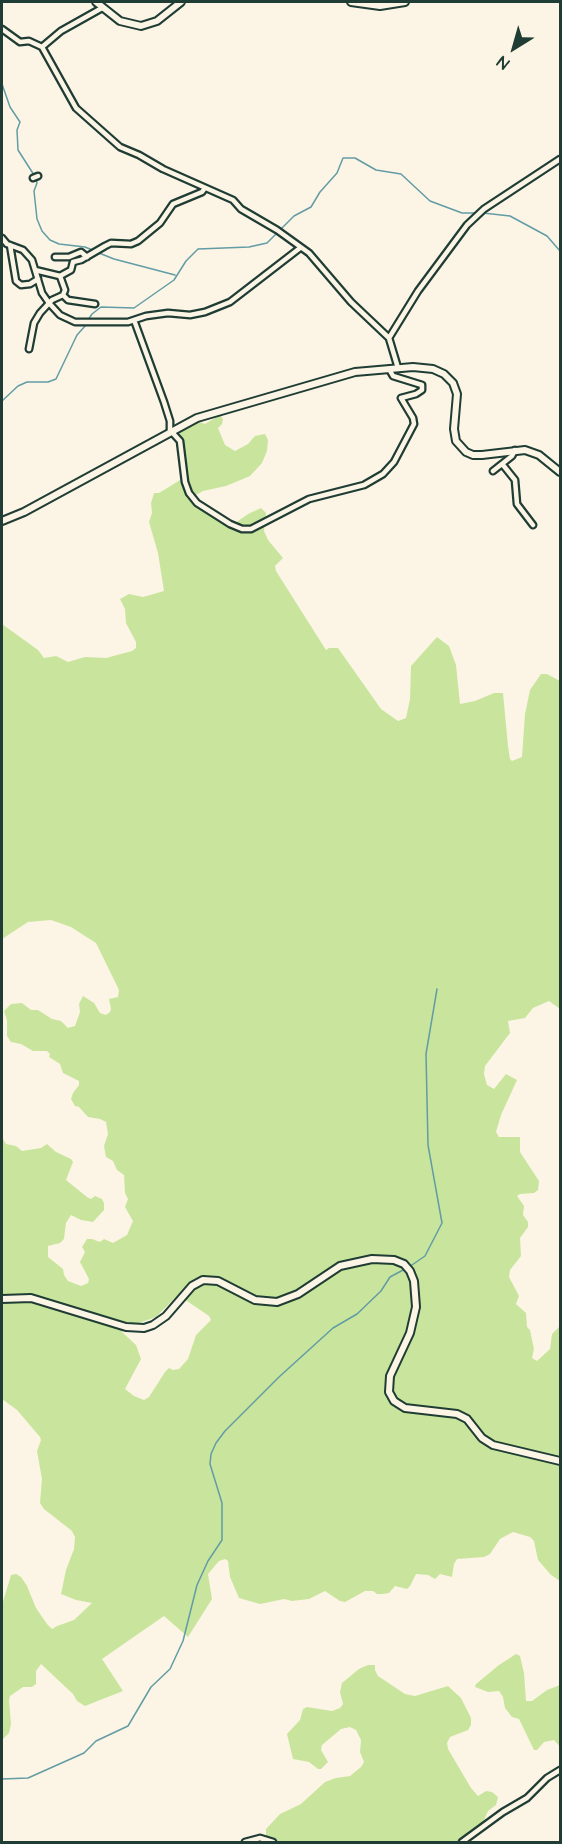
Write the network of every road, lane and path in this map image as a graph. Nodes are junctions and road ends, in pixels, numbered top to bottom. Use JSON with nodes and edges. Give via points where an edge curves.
{"nodes":[{"id":1,"x":96,"y":2,"type":"edge"},
{"id":2,"x":181,"y":2,"type":"edge"},
{"id":3,"x":351,"y":2,"type":"edge"},
{"id":4,"x":405,"y":2,"type":"edge"},
{"id":5,"x":102,"y":8,"type":"junction"},
{"id":6,"x":2,"y":29,"type":"edge"},
{"id":7,"x":42,"y":47,"type":"junction"},
{"id":8,"x":561,"y":159,"type":"edge"},
{"id":9,"x":205,"y":188,"type":"junction"},
{"id":10,"x":2,"y":238,"type":"edge"},
{"id":11,"x":10,"y":245,"type":"junction"},
{"id":12,"x":300,"y":248,"type":"junction"},
{"id":13,"x":55,"y":257,"type":"dead end"},
{"id":14,"x":87,"y":257,"type":"junction"},
{"id":15,"x":35,"y":270,"type":"junction"},
{"id":16,"x":60,"y":276,"type":"junction"},
{"id":17,"x":38,"y":279,"type":"junction"},
{"id":18,"x":63,"y":296,"type":"junction"},
{"id":19,"x":49,"y":303,"type":"junction"},
{"id":20,"x":95,"y":304,"type":"dead end"},
{"id":21,"x":134,"y":320,"type":"junction"},
{"id":22,"x":389,"y":338,"type":"junction"},
{"id":23,"x":28,"y":349,"type":"dead end"},
{"id":24,"x":398,"y":368,"type":"junction"},
{"id":25,"x":389,"y":369,"type":"junction"},
{"id":26,"x":170,"y":430,"type":"junction"},
{"id":27,"x":515,"y":450,"type":"junction"},
{"id":28,"x":503,"y":465,"type":"junction"},
{"id":29,"x":493,"y":471,"type":"dead end"},
{"id":30,"x":561,"y":472,"type":"edge"},
{"id":31,"x":2,"y":521,"type":"edge"},
{"id":32,"x":532,"y":525,"type":"dead end"},
{"id":33,"x":2,"y":1299,"type":"edge"},
{"id":34,"x":561,"y":1461,"type":"edge"},
{"id":35,"x":561,"y":1770,"type":"edge"},
{"id":36,"x":245,"y":1842,"type":"edge"},
{"id":37,"x":273,"y":1842,"type":"edge"},
{"id":38,"x":462,"y":1842,"type":"edge"}],
"edges":[{"from":1,"to":5,"type":"main road"},
{"from":2,"to":5,"type":"main road","via":[[157,21],[141,26],[120,21]]},
{"from":3,"to":4,"type":"main road","via":[[380,6]]},
{"from":5,"to":7,"type":"street","via":[[61,31]]},
{"from":6,"to":7,"type":"street","via":[[20,42]]},
{"from":7,"to":9,"type":"street","via":[[76,108],[120,147]]},
{"from":8,"to":22,"type":"street","via":[[484,209],[467,225]]},
{"from":9,"to":12,"type":"street","via":[[233,200],[240,209]]},
{"from":9,"to":14,"type":"street","via":[[173,204],[160,223],[138,241],[111,243]]},
{"from":10,"to":11,"type":"street"},
{"from":11,"to":15,"type":"street","via":[[23,250]]},
{"from":11,"to":17,"type":"street","via":[[16,281],[21,285]]},
{"from":12,"to":21,"type":"street","via":[[230,302],[197,314],[168,313]]},
{"from":12,"to":22,"type":"street"},
{"from":13,"to":14,"type":"street","via":[[81,252]]},
{"from":14,"to":16,"type":"street","via":[[73,262],[71,270]]},
{"from":15,"to":16,"type":"street"},
{"from":15,"to":17,"type":"street"},
{"from":16,"to":18,"type":"street"},
{"from":17,"to":19,"type":"street"},
{"from":18,"to":19,"type":"street"},
{"from":18,"to":20,"type":"street"},
{"from":19,"to":21,"type":"street","via":[[60,315],[75,322]]},
{"from":19,"to":23,"type":"street","via":[[34,323]]},
{"from":21,"to":26,"type":"street","via":[[164,402]]},
{"from":22,"to":24,"type":"street"},
{"from":24,"to":25,"type":"main road"},
{"from":24,"to":27,"type":"main road","via":[[433,369],[453,383],[457,394],[456,441],[466,452],[483,455]]},
{"from":25,"to":26,"type":"main road","via":[[355,372],[197,418]]},
{"from":25,"to":26,"type":"street","via":[[393,376],[422,385],[422,390],[401,398],[414,424],[383,474],[364,485],[309,499],[251,530],[230,525],[197,504],[185,482],[180,441]]},
{"from":26,"to":31,"type":"main road"},
{"from":27,"to":28,"type":"street"},
{"from":27,"to":30,"type":"main road","via":[[539,455]]},
{"from":28,"to":29,"type":"street"},
{"from":28,"to":32,"type":"street","via":[[515,480],[518,504]]},
{"from":33,"to":34,"type":"main road","via":[[31,1298],[126,1327],[144,1328],[166,1316],[192,1286],[203,1280],[218,1281],[255,1299],[277,1302],[298,1294],[340,1266],[372,1259],[394,1260],[410,1270],[416,1307],[410,1333],[390,1376],[389,1392],[394,1401],[405,1408],[458,1414],[493,1445]]},
{"from":35,"to":38,"type":"street"},
{"from":36,"to":37,"type":"street","via":[[260,1838]]}]}
